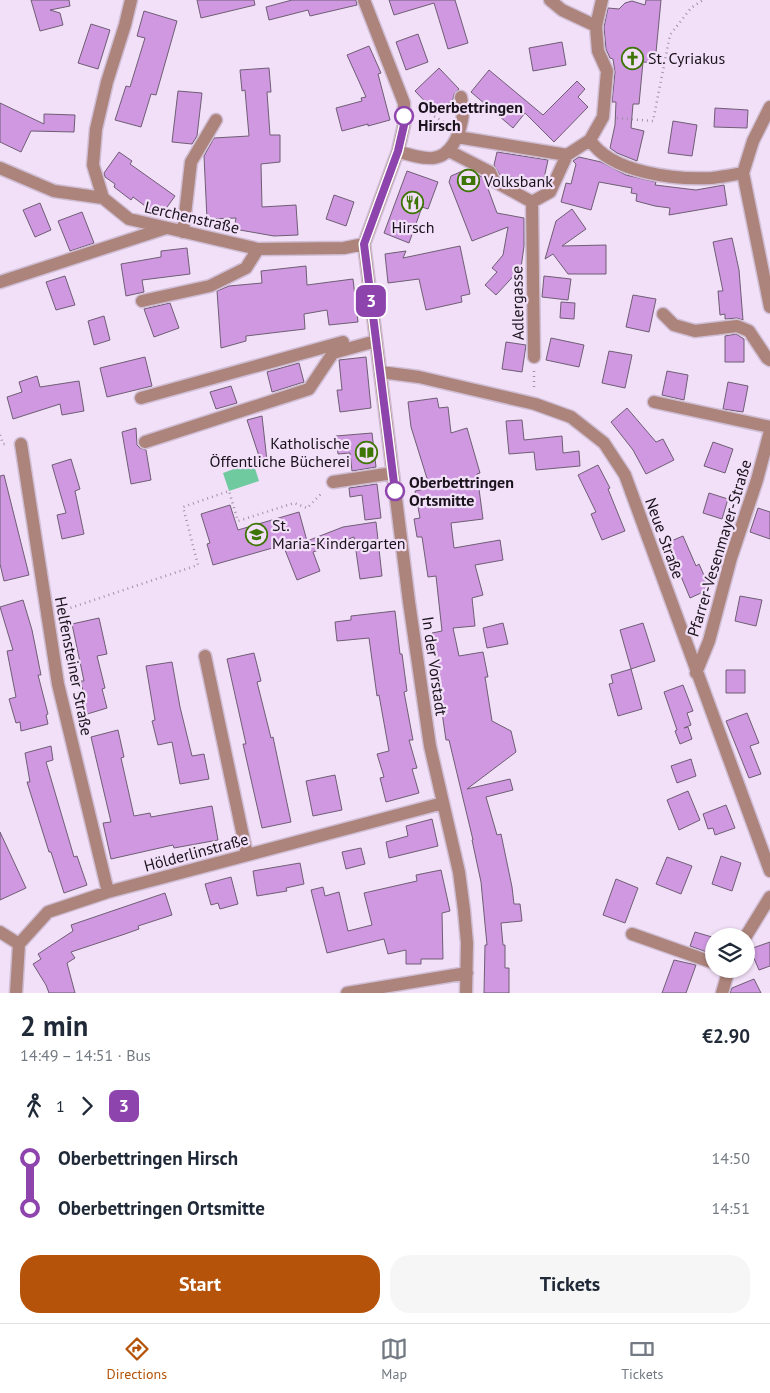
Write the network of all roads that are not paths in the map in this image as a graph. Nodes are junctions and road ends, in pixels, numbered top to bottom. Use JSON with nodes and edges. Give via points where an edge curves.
{"nodes":[{"id":1,"x":130,"y":0,"type":"edge"},
{"id":2,"x":364,"y":0,"type":"edge"},
{"id":3,"x":550,"y":0,"type":"edge"},
{"id":4,"x":602,"y":0,"type":"edge"},
{"id":5,"x":596,"y":26,"type":"junction"},
{"id":6,"x":461,"y":97,"type":"dead end"},
{"id":7,"x":770,"y":107,"type":"edge"},
{"id":8,"x":216,"y":120,"type":"dead end"},
{"id":9,"x":458,"y":134,"type":"junction"},
{"id":10,"x":590,"y":140,"type":"junction"},
{"id":11,"x":398,"y":151,"type":"junction"},
{"id":12,"x":449,"y":152,"type":"junction"},
{"id":13,"x":567,"y":155,"type":"junction"},
{"id":14,"x":0,"y":168,"type":"edge"},
{"id":15,"x":742,"y":173,"type":"junction"},
{"id":16,"x":104,"y":198,"type":"junction"},
{"id":17,"x":532,"y":202,"type":"junction"},
{"id":18,"x":166,"y":228,"type":"junction"},
{"id":19,"x":183,"y":232,"type":"junction"},
{"id":20,"x":364,"y":244,"type":"junction"},
{"id":21,"x":258,"y":248,"type":"junction"},
{"id":22,"x":0,"y":282,"type":"edge"},
{"id":23,"x":142,"y":301,"type":"dead end"},
{"id":24,"x":770,"y":307,"type":"edge"},
{"id":25,"x":663,"y":314,"type":"dead end"},
{"id":26,"x":376,"y":337,"type":"junction"},
{"id":27,"x":534,"y":357,"type":"road end"},
{"id":28,"x":770,"y":360,"type":"edge"},
{"id":29,"x":381,"y":372,"type":"junction"},
{"id":30,"x":141,"y":398,"type":"dead end"},
{"id":31,"x":654,"y":402,"type":"dead end"},
{"id":32,"x":770,"y":429,"type":"edge"},
{"id":33,"x":145,"y":442,"type":"dead end"},
{"id":34,"x":21,"y":444,"type":"dead end"},
{"id":35,"x":766,"y":461,"type":"edge"},
{"id":36,"x":393,"y":473,"type":"junction"},
{"id":37,"x":333,"y":482,"type":"road end"},
{"id":38,"x":205,"y":656,"type":"dead end"},
{"id":39,"x":696,"y":673,"type":"junction"},
{"id":40,"x":443,"y":803,"type":"junction"},
{"id":41,"x":247,"y":855,"type":"junction"},
{"id":42,"x":770,"y":870,"type":"edge"},
{"id":43,"x":108,"y":892,"type":"junction"},
{"id":44,"x":770,"y":897,"type":"edge"},
{"id":45,"x":751,"y":928,"type":"edge"},
{"id":46,"x":0,"y":932,"type":"edge"},
{"id":47,"x":632,"y":934,"type":"dead end"},
{"id":48,"x":19,"y":944,"type":"junction"},
{"id":49,"x":705,"y":960,"type":"edge"},
{"id":50,"x":467,"y":973,"type":"junction"},
{"id":51,"x":726,"y":978,"type":"edge"},
{"id":52,"x":16,"y":993,"type":"edge"},
{"id":53,"x":347,"y":993,"type":"edge"},
{"id":54,"x":466,"y":993,"type":"edge"},
{"id":55,"x":722,"y":993,"type":"edge"}],
"edges":[{"from":1,"to":16,"type":"street","via":[[96,128],[94,165]]},
{"from":2,"to":11,"type":"street","name":"In der Vorstadt","via":[[404,103],[404,125]]},
{"from":3,"to":5,"type":"street","via":[[562,10]]},
{"from":4,"to":5,"type":"street"},
{"from":5,"to":10,"type":"street","via":[[598,51],[607,71],[604,117]]},
{"from":6,"to":9,"type":"street","via":[[463,119]]},
{"from":7,"to":15,"type":"street","via":[[752,141]]},
{"from":8,"to":19,"type":"street","via":[[191,162]]},
{"from":9,"to":12,"type":"street"},
{"from":9,"to":13,"type":"street"},
{"from":10,"to":13,"type":"street"},
{"from":10,"to":15,"type":"street","via":[[601,154],[629,167],[663,176],[711,178]]},
{"from":11,"to":12,"type":"street","via":[[434,158]]},
{"from":11,"to":20,"type":"street","name":"In der Vorstadt"},
{"from":12,"to":17,"type":"street","via":[[490,172],[494,181]]},
{"from":13,"to":17,"type":"street","via":[[550,192]]},
{"from":14,"to":16,"type":"street","via":[[54,191]]},
{"from":15,"to":24,"type":"street"},
{"from":16,"to":18,"type":"street","name":"Lerchenstraße","via":[[130,219]]},
{"from":17,"to":27,"type":"street","name":"Adlergasse"},
{"from":18,"to":19,"type":"street","name":"Lerchenstraße"},
{"from":18,"to":22,"type":"street"},
{"from":19,"to":21,"type":"street","name":"Lerchenstraße"},
{"from":20,"to":21,"type":"street","name":"Lerchenstraße","via":[[344,248]]},
{"from":20,"to":26,"type":"street","name":"In der Vorstadt"},
{"from":21,"to":23,"type":"street","via":[[246,268],[210,286]]},
{"from":25,"to":28,"type":"street","via":[[674,325],[695,331],[737,326],[749,331]]},
{"from":26,"to":29,"type":"street","name":"In der Vorstadt"},
{"from":26,"to":30,"type":"street"},
{"from":26,"to":33,"type":"street","via":[[333,353],[309,389]]},
{"from":29,"to":36,"type":"street","name":"In der Vorstadt"},
{"from":29,"to":39,"type":"street","name":"Neue Straße","via":[[418,377],[535,404],[571,418],[604,443],[625,476]]},
{"from":31,"to":32,"type":"street"},
{"from":32,"to":35,"type":"street","name":"Pfarrer-Vesenmayer-Straße"},
{"from":34,"to":43,"type":"street","name":"Helfensteiner Straße","via":[[58,684]]},
{"from":35,"to":39,"type":"street","name":"Pfarrer-Vesenmayer-Straße","via":[[731,558],[709,641]]},
{"from":36,"to":37,"type":"street"},
{"from":36,"to":40,"type":"street","name":"In der Vorstadt","via":[[430,746]]},
{"from":38,"to":41,"type":"street"},
{"from":39,"to":42,"type":"street","name":"Neue Straße"},
{"from":40,"to":41,"type":"street","name":"Hölderlinstraße"},
{"from":40,"to":50,"type":"street","name":"In der Vorstadt","via":[[459,872]]},
{"from":41,"to":43,"type":"street","name":"Hölderlinstraße"},
{"from":43,"to":48,"type":"street","name":"Hölderlinstraße","via":[[48,912]]},
{"from":44,"to":45,"type":"street"},
{"from":46,"to":48,"type":"street"},
{"from":47,"to":49,"type":"street"},
{"from":48,"to":52,"type":"street"},
{"from":50,"to":53,"type":"street"},
{"from":50,"to":54,"type":"street","name":"In der Vorstadt"},
{"from":51,"to":55,"type":"street"}]}
